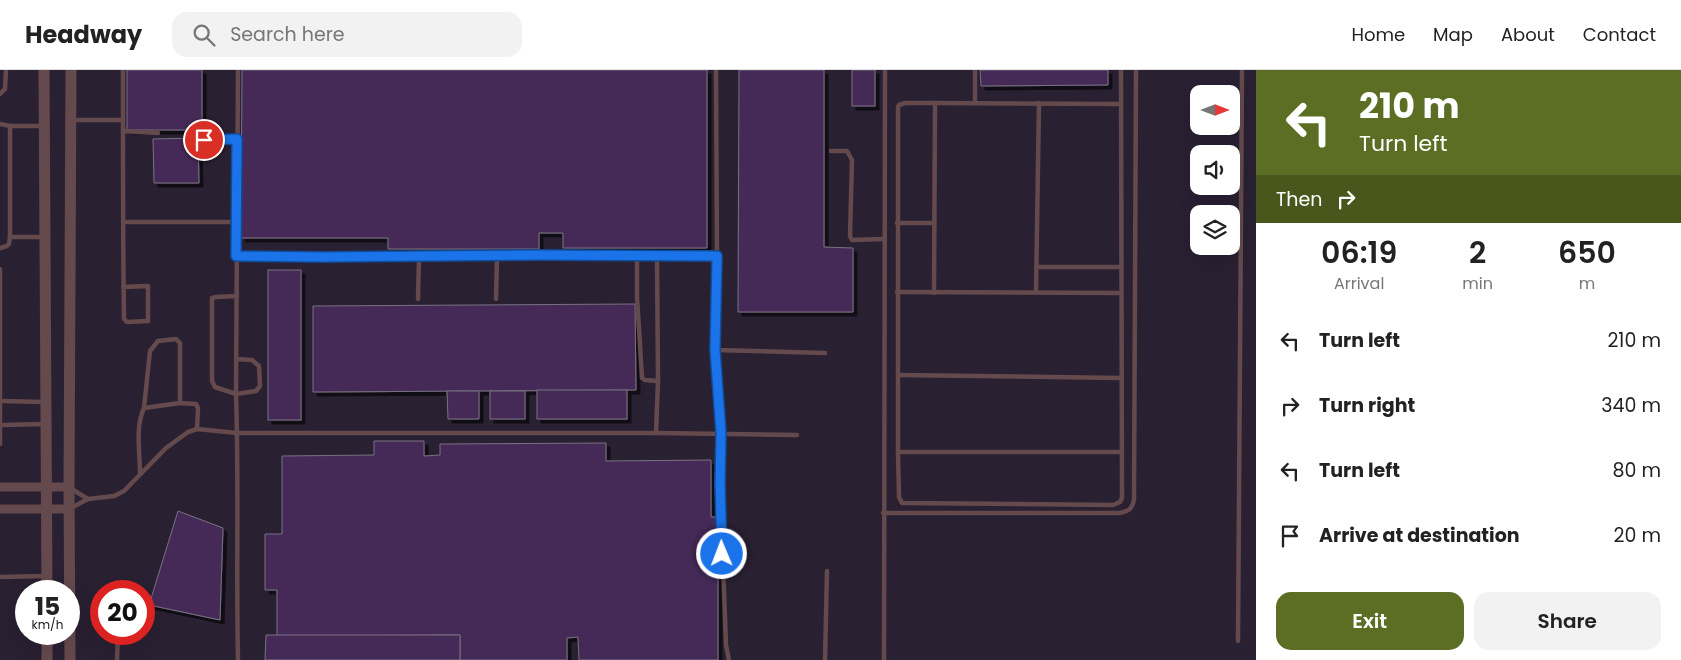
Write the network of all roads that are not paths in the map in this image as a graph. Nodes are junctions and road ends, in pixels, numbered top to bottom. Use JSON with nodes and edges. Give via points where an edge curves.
{"nodes":[{"id":1,"x":6,"y":70,"type":"edge"},
{"id":2,"x":44,"y":70,"type":"edge"},
{"id":3,"x":71,"y":70,"type":"edge"},
{"id":4,"x":123,"y":70,"type":"edge"},
{"id":5,"x":238,"y":70,"type":"edge"},
{"id":6,"x":716,"y":70,"type":"edge"},
{"id":7,"x":885,"y":70,"type":"edge"},
{"id":8,"x":975,"y":70,"type":"edge"},
{"id":9,"x":1121,"y":70,"type":"edge"},
{"id":10,"x":1136,"y":70,"type":"edge"},
{"id":11,"x":1242,"y":70,"type":"edge"},
{"id":12,"x":0,"y":94,"type":"edge"},
{"id":13,"x":935,"y":103,"type":"junction"},
{"id":14,"x":975,"y":103,"type":"junction"},
{"id":15,"x":1039,"y":103,"type":"junction"},
{"id":16,"x":1121,"y":104,"type":"junction"},
{"id":17,"x":70,"y":120,"type":"junction"},
{"id":18,"x":123,"y":120,"type":"junction"},
{"id":19,"x":0,"y":124,"type":"edge"},
{"id":20,"x":10,"y":126,"type":"junction"},
{"id":21,"x":45,"y":126,"type":"junction"},
{"id":22,"x":123,"y":131,"type":"junction"},
{"id":23,"x":158,"y":133,"type":"dead end"},
{"id":24,"x":237,"y":139,"type":"junction"},
{"id":25,"x":204,"y":140,"type":"dead end"},
{"id":26,"x":831,"y":151,"type":"dead end"},
{"id":27,"x":123,"y":222,"type":"junction"},
{"id":28,"x":236,"y":222,"type":"junction"},
{"id":29,"x":897,"y":223,"type":"junction"},
{"id":30,"x":934,"y":223,"type":"junction"},
{"id":31,"x":10,"y":237,"type":"junction"},
{"id":32,"x":45,"y":237,"type":"junction"},
{"id":33,"x":884,"y":239,"type":"junction"},
{"id":34,"x":0,"y":248,"type":"edge"},
{"id":35,"x":236,"y":256,"type":"junction"},
{"id":36,"x":419,"y":256,"type":"junction"},
{"id":37,"x":497,"y":256,"type":"junction"},
{"id":38,"x":637,"y":256,"type":"junction"},
{"id":39,"x":657,"y":256,"type":"junction"},
{"id":40,"x":717,"y":256,"type":"junction"},
{"id":41,"x":1036,"y":267,"type":"junction"},
{"id":42,"x":1121,"y":267,"type":"junction"},
{"id":43,"x":0,"y":269,"type":"edge"},
{"id":44,"x":123,"y":287,"type":"junction"},
{"id":45,"x":897,"y":292,"type":"junction"},
{"id":46,"x":934,"y":292,"type":"junction"},
{"id":47,"x":1036,"y":292,"type":"junction"},
{"id":48,"x":1120,"y":293,"type":"junction"},
{"id":49,"x":237,"y":296,"type":"junction"},
{"id":50,"x":418,"y":299,"type":"dead end"},
{"id":51,"x":496,"y":299,"type":"dead end"},
{"id":52,"x":0,"y":349,"type":"edge"},
{"id":53,"x":715,"y":350,"type":"junction"},
{"id":54,"x":825,"y":353,"type":"dead end"},
{"id":55,"x":236,"y":359,"type":"junction"},
{"id":56,"x":898,"y":375,"type":"junction"},
{"id":57,"x":1121,"y":378,"type":"junction"},
{"id":58,"x":658,"y":381,"type":"junction"},
{"id":59,"x":236,"y":394,"type":"junction"},
{"id":60,"x":1,"y":401,"type":"edge"},
{"id":61,"x":46,"y":402,"type":"junction"},
{"id":62,"x":180,"y":403,"type":"junction"},
{"id":63,"x":144,"y":408,"type":"junction"},
{"id":64,"x":46,"y":424,"type":"junction"},
{"id":65,"x":1,"y":425,"type":"edge"},
{"id":66,"x":198,"y":429,"type":"junction"},
{"id":67,"x":237,"y":433,"type":"junction"},
{"id":68,"x":656,"y":433,"type":"junction"},
{"id":69,"x":721,"y":433,"type":"junction"},
{"id":70,"x":797,"y":435,"type":"dead end"},
{"id":71,"x":0,"y":444,"type":"edge"},
{"id":72,"x":898,"y":452,"type":"junction"},
{"id":73,"x":1122,"y":452,"type":"junction"},
{"id":74,"x":140,"y":473,"type":"junction"},
{"id":75,"x":0,"y":487,"type":"edge"},
{"id":76,"x":46,"y":487,"type":"junction"},
{"id":77,"x":69,"y":487,"type":"junction"},
{"id":78,"x":88,"y":499,"type":"junction"},
{"id":79,"x":0,"y":509,"type":"edge"},
{"id":80,"x":46,"y":509,"type":"junction"},
{"id":81,"x":69,"y":509,"type":"junction"},
{"id":82,"x":883,"y":513,"type":"junction"},
{"id":83,"x":827,"y":571,"type":"dead end"},
{"id":84,"x":47,"y":576,"type":"junction"},
{"id":85,"x":0,"y":577,"type":"edge"},
{"id":86,"x":47,"y":580,"type":"edge"},
{"id":87,"x":1238,"y":641,"type":"dead end"},
{"id":88,"x":47,"y":645,"type":"edge"},
{"id":89,"x":118,"y":645,"type":"edge"},
{"id":90,"x":47,"y":660,"type":"edge"},
{"id":91,"x":70,"y":660,"type":"edge"},
{"id":92,"x":117,"y":660,"type":"edge"},
{"id":93,"x":238,"y":660,"type":"edge"},
{"id":94,"x":729,"y":660,"type":"edge"},
{"id":95,"x":825,"y":660,"type":"edge"},
{"id":96,"x":884,"y":660,"type":"edge"}],
"edges":[{"from":1,"to":12,"type":"lane","via":[[5,89]]},
{"from":2,"to":21,"type":"street"},
{"from":3,"to":17,"type":"street"},
{"from":4,"to":18,"type":"lane"},
{"from":5,"to":24,"type":"lane"},
{"from":6,"to":40,"type":"lane"},
{"from":7,"to":33,"type":"lane"},
{"from":8,"to":14,"type":"lane"},
{"from":9,"to":16,"type":"lane"},
{"from":10,"to":82,"type":"lane","via":[[1132,507],[1120,513]]},
{"from":11,"to":87,"type":"lane"},
{"from":13,"to":14,"type":"lane"},
{"from":13,"to":29,"type":"lane","via":[[902,104],[898,107]]},
{"from":13,"to":30,"type":"lane"},
{"from":14,"to":15,"type":"lane"},
{"from":15,"to":16,"type":"lane"},
{"from":15,"to":41,"type":"lane"},
{"from":16,"to":42,"type":"lane"},
{"from":17,"to":18,"type":"lane"},
{"from":17,"to":77,"type":"street"},
{"from":18,"to":22,"type":"lane"},
{"from":19,"to":20,"type":"lane"},
{"from":20,"to":21,"type":"lane"},
{"from":20,"to":31,"type":"lane"},
{"from":21,"to":32,"type":"street"},
{"from":22,"to":23,"type":"lane"},
{"from":22,"to":27,"type":"lane"},
{"from":24,"to":25,"type":"lane"},
{"from":24,"to":28,"type":"lane"},
{"from":26,"to":33,"type":"lane","via":[[848,151],[852,160],[852,240]]},
{"from":27,"to":28,"type":"lane"},
{"from":27,"to":44,"type":"lane"},
{"from":28,"to":35,"type":"lane"},
{"from":29,"to":30,"type":"lane"},
{"from":29,"to":45,"type":"lane"},
{"from":30,"to":46,"type":"lane"},
{"from":31,"to":32,"type":"lane"},
{"from":31,"to":34,"type":"lane","via":[[9,244]]},
{"from":32,"to":61,"type":"street"},
{"from":33,"to":82,"type":"lane"},
{"from":35,"to":36,"type":"lane"},
{"from":35,"to":49,"type":"lane"},
{"from":36,"to":37,"type":"lane"},
{"from":36,"to":50,"type":"lane"},
{"from":37,"to":38,"type":"lane"},
{"from":37,"to":51,"type":"lane"},
{"from":38,"to":39,"type":"lane"},
{"from":38,"to":58,"type":"lane","via":[[642,378]]},
{"from":39,"to":40,"type":"lane"},
{"from":39,"to":58,"type":"lane"},
{"from":40,"to":53,"type":"lane"},
{"from":41,"to":42,"type":"lane"},
{"from":41,"to":47,"type":"lane"},
{"from":42,"to":48,"type":"lane"},
{"from":43,"to":52,"type":"lane"},
{"from":44,"to":44,"type":"lane","via":[[124,321],[148,321],[148,286]]},
{"from":45,"to":46,"type":"lane"},
{"from":45,"to":56,"type":"lane"},
{"from":46,"to":47,"type":"lane"},
{"from":47,"to":48,"type":"lane"},
{"from":48,"to":57,"type":"lane"},
{"from":49,"to":55,"type":"lane"},
{"from":49,"to":59,"type":"lane","via":[[211,300],[212,381],[215,386]]},
{"from":52,"to":60,"type":"lane"},
{"from":53,"to":54,"type":"lane"},
{"from":53,"to":69,"type":"lane"},
{"from":55,"to":59,"type":"lane"},
{"from":55,"to":59,"type":"lane","via":[[254,361],[259,366],[260,378],[259,389]]},
{"from":56,"to":57,"type":"lane"},
{"from":56,"to":72,"type":"lane"},
{"from":57,"to":73,"type":"lane"},
{"from":58,"to":68,"type":"lane"},
{"from":59,"to":67,"type":"lane"},
{"from":60,"to":61,"type":"lane"},
{"from":60,"to":65,"type":"lane"},
{"from":61,"to":64,"type":"street"},
{"from":62,"to":63,"type":"lane"},
{"from":62,"to":63,"type":"lane","via":[[180,343],[176,339],[163,340],[150,351]]},
{"from":62,"to":66,"type":"lane","via":[[197,406]]},
{"from":63,"to":74,"type":"lane","via":[[139,426]]},
{"from":64,"to":65,"type":"lane"},
{"from":64,"to":76,"type":"street"},
{"from":65,"to":71,"type":"lane"},
{"from":66,"to":67,"type":"lane"},
{"from":66,"to":74,"type":"lane","via":[[188,432],[166,448]]},
{"from":67,"to":68,"type":"lane"},
{"from":67,"to":93,"type":"lane"},
{"from":68,"to":69,"type":"lane"},
{"from":69,"to":70,"type":"lane"},
{"from":69,"to":94,"type":"lane","via":[[720,484]]},
{"from":72,"to":73,"type":"lane"},
{"from":72,"to":73,"type":"lane","via":[[899,497],[905,504],[1113,505],[1122,498]]},
{"from":74,"to":78,"type":"lane","via":[[124,491],[114,496]]},
{"from":75,"to":76,"type":"street"},
{"from":76,"to":77,"type":"street"},
{"from":76,"to":80,"type":"street"},
{"from":77,"to":78,"type":"lane"},
{"from":77,"to":81,"type":"street"},
{"from":78,"to":81,"type":"lane"},
{"from":79,"to":80,"type":"street"},
{"from":80,"to":81,"type":"street"},
{"from":80,"to":84,"type":"street"},
{"from":81,"to":91,"type":"street"},
{"from":82,"to":96,"type":"lane"},
{"from":83,"to":95,"type":"lane"},
{"from":84,"to":85,"type":"lane"},
{"from":84,"to":86,"type":"street"},
{"from":88,"to":90,"type":"street"},
{"from":89,"to":92,"type":"lane"}]}
